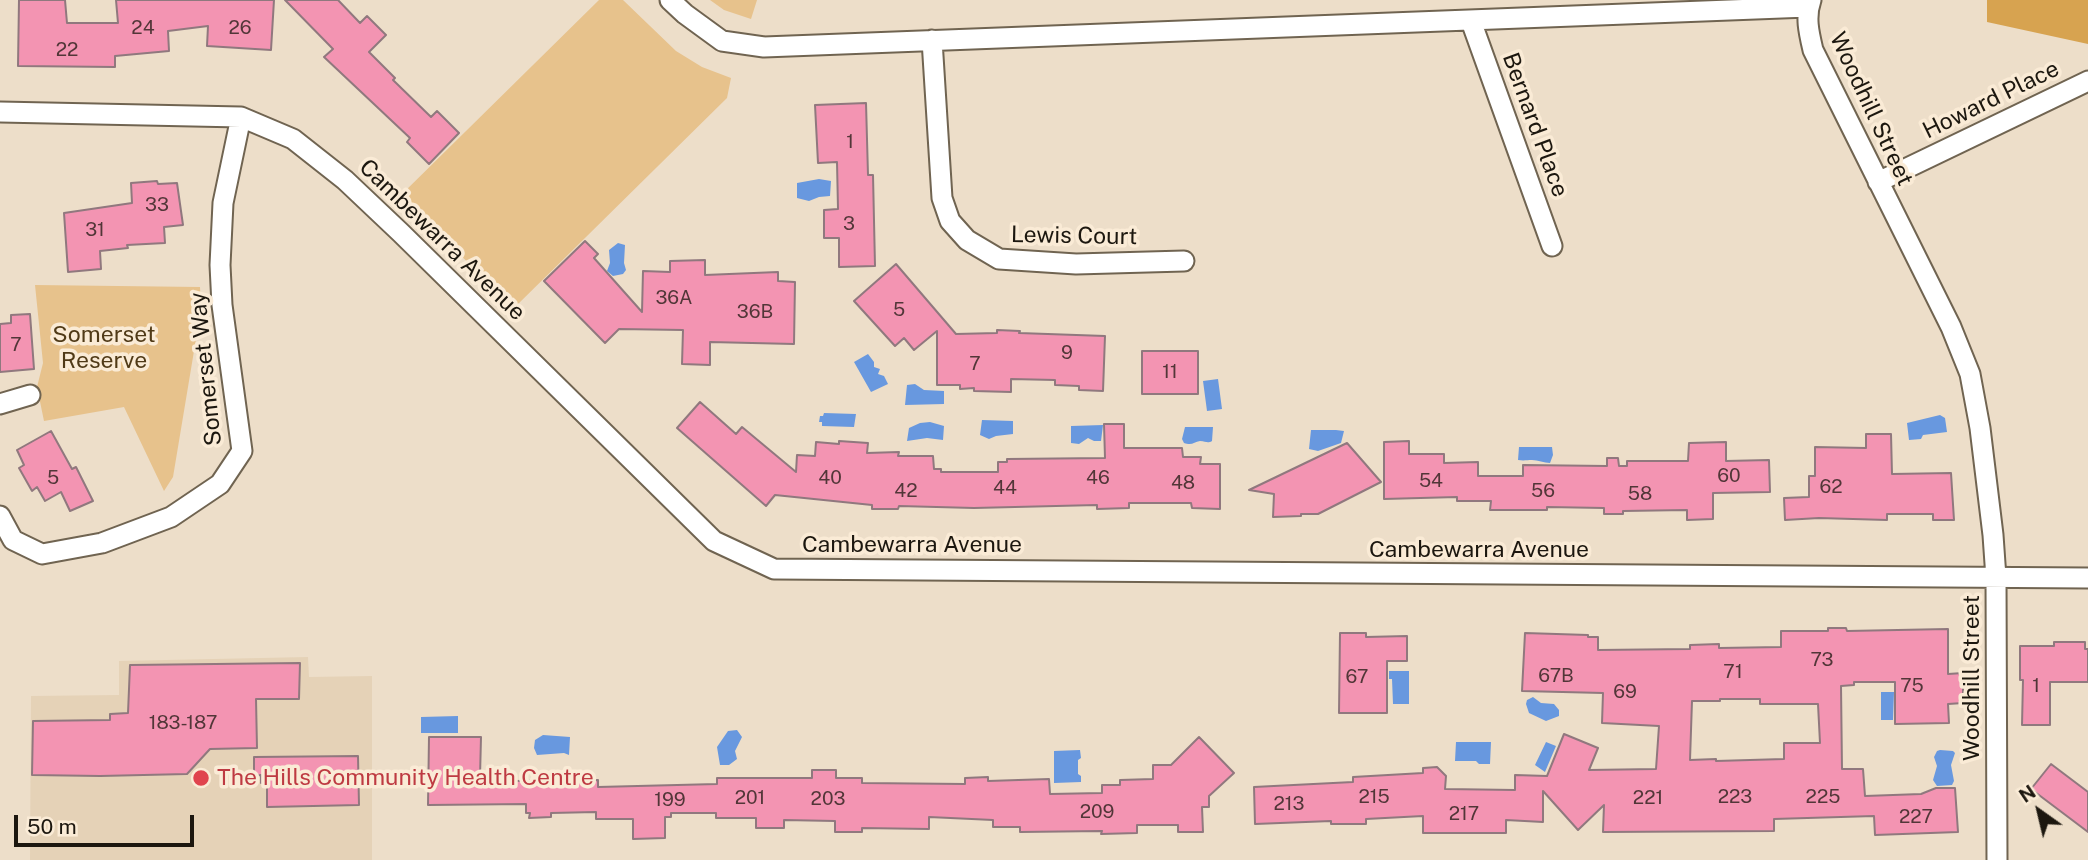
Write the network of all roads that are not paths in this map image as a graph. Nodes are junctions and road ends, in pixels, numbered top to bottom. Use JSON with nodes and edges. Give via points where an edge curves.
{"nodes":[{"id":1,"x":670,"y":0,"type":"edge"},
{"id":2,"x":1809,"y":4,"type":"edge"},
{"id":3,"x":1471,"y":21,"type":"junction"},
{"id":4,"x":932,"y":40,"type":"junction"},
{"id":5,"x":2088,"y":81,"type":"edge"},
{"id":6,"x":0,"y":112,"type":"edge"},
{"id":7,"x":241,"y":117,"type":"junction"},
{"id":8,"x":1878,"y":182,"type":"junction"},
{"id":9,"x":1552,"y":246,"type":"dead end"},
{"id":10,"x":1184,"y":261,"type":"dead end"},
{"id":11,"x":30,"y":395,"type":"dead end"},
{"id":12,"x":0,"y":404,"type":"edge"},
{"id":13,"x":0,"y":516,"type":"edge"},
{"id":14,"x":1996,"y":578,"type":"junction"},
{"id":15,"x":2088,"y":578,"type":"edge"},
{"id":16,"x":1997,"y":860,"type":"edge"}],
"edges":[{"from":1,"to":4,"type":"street","name":"Woodhill Street","via":[[723,41],[764,47]]},
{"from":2,"to":3,"type":"street","name":"Woodhill Street"},
{"from":2,"to":8,"type":"street","name":"Woodhill Street","via":[[1813,50]]},
{"from":3,"to":4,"type":"street","name":"Woodhill Street"},
{"from":3,"to":9,"type":"street","name":"Bernard Place"},
{"from":4,"to":10,"type":"street","name":"Lewis Court","via":[[942,198],[950,221],[967,240],[999,259],[1076,264]]},
{"from":5,"to":8,"type":"street","name":"Howard Place"},
{"from":6,"to":7,"type":"street","name":"Cambewarra Avenue"},
{"from":7,"to":13,"type":"street","name":"Somerset Way","via":[[223,203],[220,265],[242,452],[220,484],[171,517],[102,543],[42,554],[13,540]]},
{"from":7,"to":14,"type":"street","name":"Cambewarra Avenue","via":[[293,139],[345,180],[714,541],[774,569]]},
{"from":8,"to":14,"type":"street","name":"Woodhill Street","via":[[1970,374],[1989,490]]},
{"from":11,"to":12,"type":"street"},
{"from":14,"to":15,"type":"street","name":"Cambewarra Avenue"},
{"from":14,"to":16,"type":"street","name":"Woodhill Street"}]}
